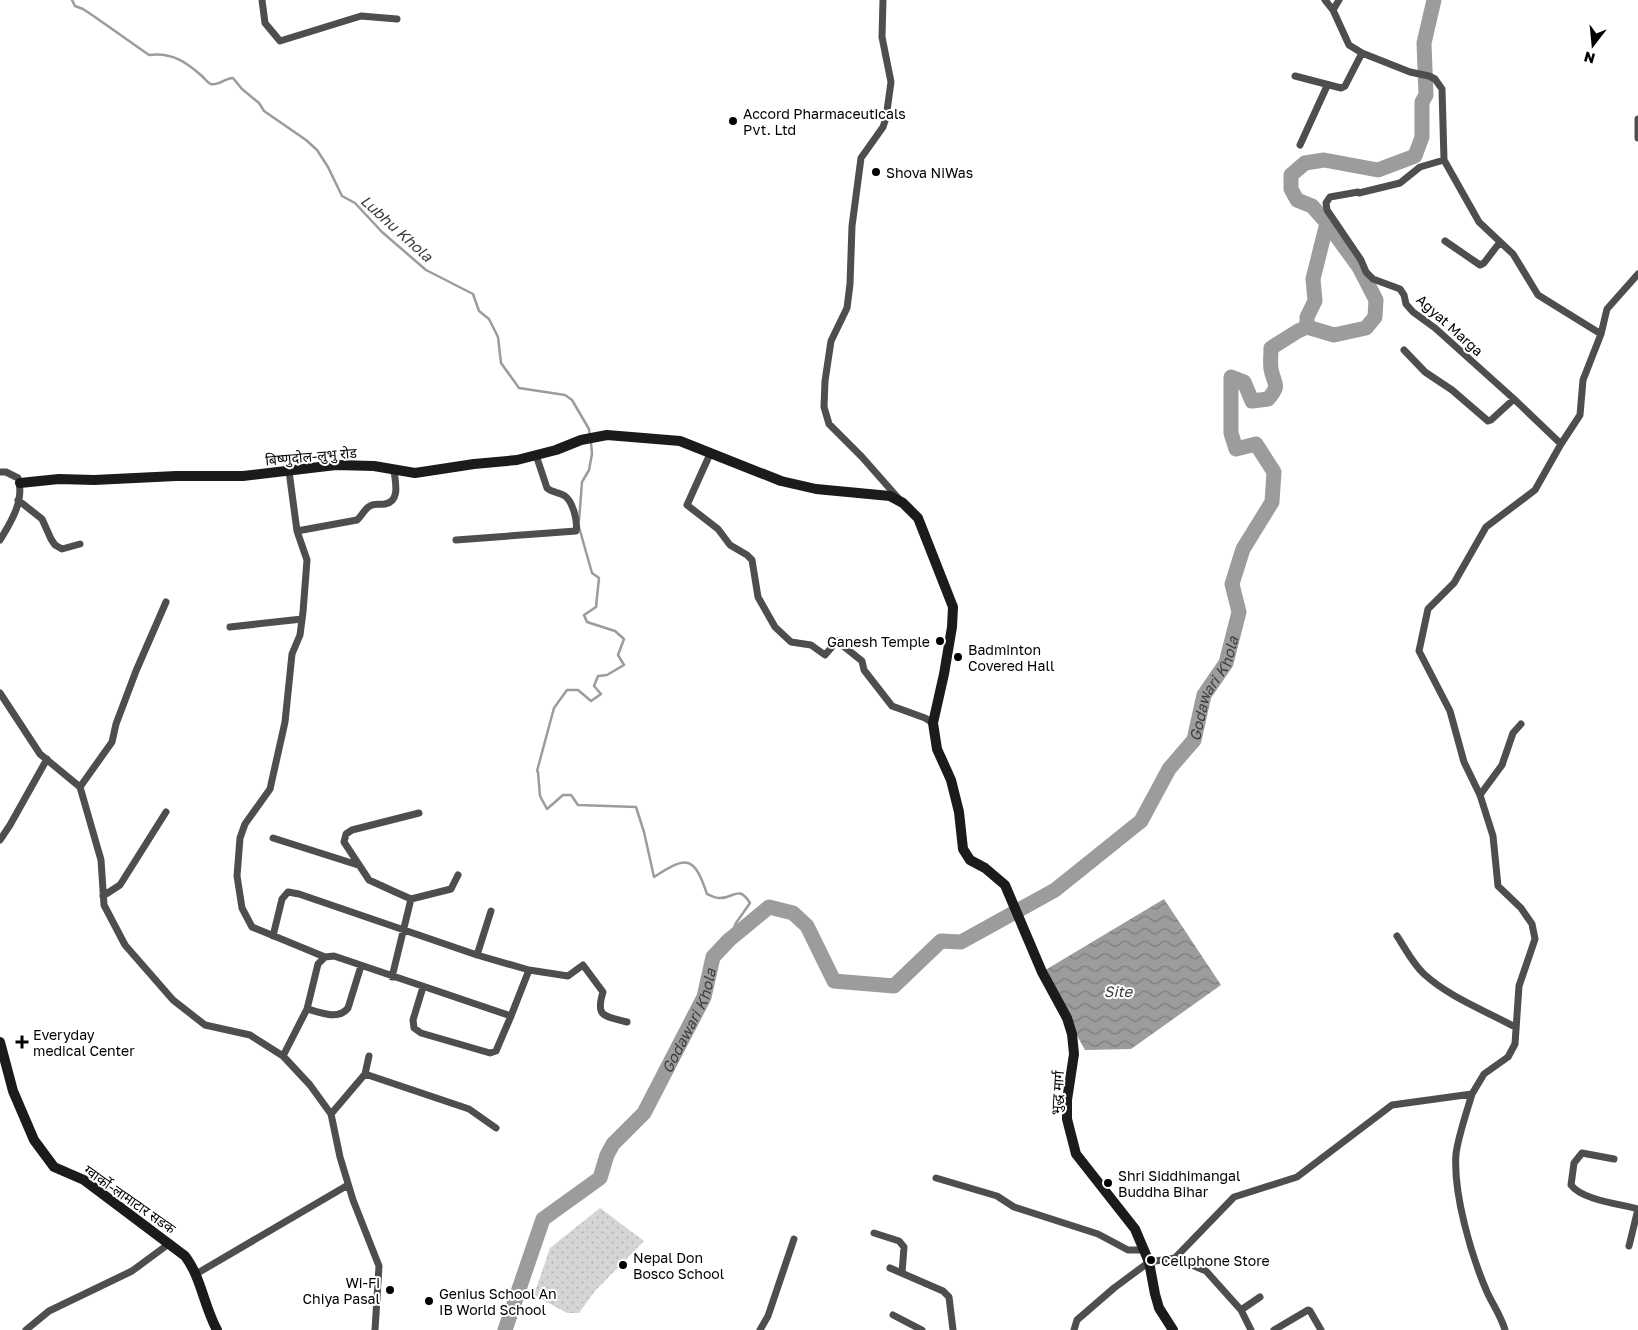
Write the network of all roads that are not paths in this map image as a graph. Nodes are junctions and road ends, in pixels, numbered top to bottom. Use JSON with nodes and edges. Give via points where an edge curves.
{"nodes":[{"id":1,"x":262,"y":0,"type":"edge"},
{"id":2,"x":883,"y":0,"type":"edge"},
{"id":3,"x":1325,"y":0,"type":"edge"},
{"id":4,"x":1339,"y":0,"type":"edge"},
{"id":5,"x":1333,"y":10,"type":"junction"},
{"id":6,"x":397,"y":19,"type":"dead end"},
{"id":7,"x":1362,"y":53,"type":"junction"},
{"id":8,"x":1295,"y":76,"type":"dead end"},
{"id":9,"x":1327,"y":86,"type":"junction"},
{"id":10,"x":1638,"y":119,"type":"edge"},
{"id":11,"x":1638,"y":138,"type":"edge"},
{"id":12,"x":1300,"y":145,"type":"dead end"},
{"id":13,"x":1444,"y":160,"type":"junction"},
{"id":14,"x":1445,"y":241,"type":"dead end"},
{"id":15,"x":1500,"y":242,"type":"junction"},
{"id":16,"x":1638,"y":274,"type":"edge"},
{"id":17,"x":1601,"y":334,"type":"junction"},
{"id":18,"x":1404,"y":350,"type":"dead end"},
{"id":19,"x":1514,"y":399,"type":"junction"},
{"id":20,"x":1561,"y":444,"type":"junction"},
{"id":21,"x":710,"y":454,"type":"junction"},
{"id":22,"x":536,"y":455,"type":"junction"},
{"id":23,"x":394,"y":470,"type":"junction"},
{"id":24,"x":289,"y":471,"type":"junction"},
{"id":25,"x":0,"y":472,"type":"edge"},
{"id":26,"x":20,"y":483,"type":"junction"},
{"id":27,"x":18,"y":500,"type":"junction"},
{"id":28,"x":903,"y":503,"type":"junction"},
{"id":29,"x":297,"y":531,"type":"junction"},
{"id":30,"x":0,"y":540,"type":"edge"},
{"id":31,"x":456,"y":540,"type":"dead end"},
{"id":32,"x":80,"y":544,"type":"dead end"},
{"id":33,"x":166,"y":602,"type":"dead end"},
{"id":34,"x":302,"y":619,"type":"junction"},
{"id":35,"x":230,"y":627,"type":"dead end"},
{"id":36,"x":0,"y":693,"type":"edge"},
{"id":37,"x":933,"y":723,"type":"junction"},
{"id":38,"x":1521,"y":724,"type":"dead end"},
{"id":39,"x":47,"y":759,"type":"junction"},
{"id":40,"x":80,"y":787,"type":"junction"},
{"id":41,"x":1480,"y":795,"type":"junction"},
{"id":42,"x":166,"y":812,"type":"dead end"},
{"id":43,"x":419,"y":812,"type":"dead end"},
{"id":44,"x":272,"y":838,"type":"dead end"},
{"id":45,"x":0,"y":840,"type":"edge"},
{"id":46,"x":358,"y":865,"type":"junction"},
{"id":47,"x":458,"y":874,"type":"dead end"},
{"id":48,"x":103,"y":896,"type":"junction"},
{"id":49,"x":411,"y":899,"type":"junction"},
{"id":50,"x":492,"y":911,"type":"dead end"},
{"id":51,"x":403,"y":930,"type":"junction"},
{"id":52,"x":273,"y":936,"type":"junction"},
{"id":53,"x":1397,"y":936,"type":"dead end"},
{"id":54,"x":478,"y":955,"type":"junction"},
{"id":55,"x":325,"y":957,"type":"junction"},
{"id":56,"x":362,"y":966,"type":"junction"},
{"id":57,"x":530,"y":970,"type":"junction"},
{"id":58,"x":392,"y":976,"type":"junction"},
{"id":59,"x":423,"y":987,"type":"junction"},
{"id":60,"x":306,"y":1009,"type":"junction"},
{"id":61,"x":511,"y":1016,"type":"junction"},
{"id":62,"x":626,"y":1022,"type":"dead end"},
{"id":63,"x":1515,"y":1027,"type":"junction"},
{"id":64,"x":0,"y":1042,"type":"edge"},
{"id":65,"x":283,"y":1056,"type":"junction"},
{"id":66,"x":369,"y":1056,"type":"dead end"},
{"id":67,"x":365,"y":1074,"type":"junction"},
{"id":68,"x":1472,"y":1094,"type":"junction"},
{"id":69,"x":330,"y":1114,"type":"junction"},
{"id":70,"x":496,"y":1128,"type":"dead end"},
{"id":71,"x":1614,"y":1159,"type":"dead end"},
{"id":72,"x":936,"y":1178,"type":"dead end"},
{"id":73,"x":348,"y":1184,"type":"junction"},
{"id":74,"x":1638,"y":1209,"type":"edge"},
{"id":75,"x":874,"y":1233,"type":"dead end"},
{"id":76,"x":794,"y":1239,"type":"dead end"},
{"id":77,"x":170,"y":1243,"type":"junction"},
{"id":78,"x":1629,"y":1246,"type":"dead end"},
{"id":79,"x":1146,"y":1250,"type":"junction"},
{"id":80,"x":1175,"y":1258,"type":"junction"},
{"id":81,"x":1149,"y":1262,"type":"junction"},
{"id":82,"x":890,"y":1268,"type":"dead end"},
{"id":83,"x":902,"y":1273,"type":"junction"},
{"id":84,"x":196,"y":1274,"type":"junction"},
{"id":85,"x":1260,"y":1297,"type":"dead end"},
{"id":86,"x":1241,"y":1310,"type":"junction"},
{"id":87,"x":893,"y":1315,"type":"dead end"},
{"id":88,"x":26,"y":1330,"type":"edge"},
{"id":89,"x":217,"y":1330,"type":"edge"},
{"id":90,"x":375,"y":1330,"type":"edge"},
{"id":91,"x":760,"y":1330,"type":"edge"},
{"id":92,"x":922,"y":1330,"type":"edge"},
{"id":93,"x":953,"y":1330,"type":"edge"},
{"id":94,"x":1074,"y":1330,"type":"edge"},
{"id":95,"x":1173,"y":1330,"type":"edge"},
{"id":96,"x":1251,"y":1330,"type":"edge"},
{"id":97,"x":1274,"y":1330,"type":"edge"},
{"id":98,"x":1321,"y":1330,"type":"edge"},
{"id":99,"x":1505,"y":1330,"type":"edge"}],
"edges":[{"from":1,"to":6,"type":"street","via":[[265,23],[280,40],[361,16]]},
{"from":2,"to":28,"type":"street","via":[[882,37],[891,82],[886,118],[861,158],[852,226],[847,308],[831,341],[824,407],[828,424]]},
{"from":3,"to":5,"type":"street"},
{"from":4,"to":5,"type":"street"},
{"from":5,"to":7,"type":"street","via":[[1348,45]]},
{"from":7,"to":9,"type":"street","via":[[1345,86]]},
{"from":7,"to":13,"type":"street","via":[[1435,79],[1442,89]]},
{"from":8,"to":9,"type":"street"},
{"from":9,"to":12,"type":"street"},
{"from":10,"to":11,"type":"street"},
{"from":13,"to":15,"type":"street","via":[[1479,222]]},
{"from":13,"to":19,"type":"street","name":"Agyat Marga","via":[[1420,167],[1400,183],[1330,197],[1326,203],[1327,210],[1362,260],[1366,272],[1373,279],[1400,289],[1413,312]]},
{"from":14,"to":15,"type":"street","via":[[1480,265]]},
{"from":15,"to":17,"type":"street","via":[[1513,254],[1538,295]]},
{"from":16,"to":17,"type":"street","via":[[1607,309]]},
{"from":17,"to":20,"type":"street","via":[[1583,380],[1580,415]]},
{"from":18,"to":19,"type":"street","via":[[1425,372],[1488,421]]},
{"from":19,"to":20,"type":"street","name":"Agyat Marga"},
{"from":20,"to":41,"type":"street","via":[[1535,490],[1486,527],[1454,583],[1428,609],[1419,651],[1450,711],[1464,762]]},
{"from":21,"to":22,"type":"street","name":"बिष्णुदोल-लुभु रोड","via":[[680,441],[607,435]]},
{"from":21,"to":28,"type":"street","name":"बिष्णुदोल-लुभु रोड","via":[[781,481],[816,489],[890,496]]},
{"from":21,"to":37,"type":"street","via":[[687,505],[718,529],[730,545],[752,560],[758,597],[774,627],[791,642],[811,645],[826,655],[837,641],[862,661],[864,670],[892,706]]},
{"from":22,"to":23,"type":"street","name":"बिष्णुदोल-लुभु रोड","via":[[415,473]]},
{"from":22,"to":31,"type":"street","via":[[547,488],[570,500],[576,531]]},
{"from":23,"to":24,"type":"street","name":"बिष्णुदोल-लुभु रोड","via":[[336,465]]},
{"from":23,"to":29,"type":"street","via":[[396,493],[387,504],[371,504],[357,520]]},
{"from":24,"to":26,"type":"street","name":"बिष्णुदोल-लुभु रोड","via":[[242,476],[59,479]]},
{"from":24,"to":29,"type":"street"},
{"from":25,"to":26,"type":"street","via":[[18,478]]},
{"from":26,"to":27,"type":"street"},
{"from":27,"to":30,"type":"street","via":[[14,517]]},
{"from":27,"to":32,"type":"street","via":[[42,519],[55,545],[62,549]]},
{"from":28,"to":37,"type":"street","via":[[918,518],[953,608],[946,665]]},
{"from":29,"to":34,"type":"street","via":[[306,560]]},
{"from":33,"to":40,"type":"street","via":[[136,671],[112,742]]},
{"from":34,"to":35,"type":"street"},
{"from":34,"to":52,"type":"street","via":[[292,654],[285,722],[270,789],[244,824],[240,838],[237,876],[242,908],[252,927]]},
{"from":36,"to":39,"type":"street","via":[[40,754]]},
{"from":37,"to":79,"type":"street","name":"भुद्ध मार्ग","via":[[937,749],[951,780],[959,812],[963,849],[970,860],[985,868],[1005,886],[1035,957],[1067,1018],[1074,1054],[1067,1100],[1068,1119],[1076,1154],[1135,1229]]},
{"from":38,"to":41,"type":"street","via":[[1513,733],[1502,765]]},
{"from":39,"to":40,"type":"street"},
{"from":39,"to":45,"type":"street"},
{"from":40,"to":48,"type":"street","via":[[102,860]]},
{"from":41,"to":63,"type":"street","via":[[1493,836],[1498,886],[1521,908],[1532,924],[1535,939],[1519,986]]},
{"from":42,"to":48,"type":"street","via":[[120,885]]},
{"from":43,"to":46,"type":"street","via":[[346,834],[344,842]]},
{"from":44,"to":46,"type":"street"},
{"from":46,"to":49,"type":"street","via":[[369,880]]},
{"from":47,"to":49,"type":"street","via":[[451,889]]},
{"from":48,"to":65,"type":"street","via":[[104,905],[125,945],[173,1000],[206,1025],[250,1035]]},
{"from":49,"to":51,"type":"street"},
{"from":50,"to":54,"type":"street"},
{"from":51,"to":52,"type":"street","via":[[288,892],[282,899]]},
{"from":51,"to":54,"type":"street"},
{"from":51,"to":58,"type":"street"},
{"from":52,"to":55,"type":"street"},
{"from":53,"to":63,"type":"street","via":[[1424,974],[1463,1002]]},
{"from":54,"to":57,"type":"street"},
{"from":55,"to":56,"type":"street","via":[[334,956]]},
{"from":55,"to":60,"type":"street","via":[[318,964]]},
{"from":56,"to":58,"type":"street"},
{"from":56,"to":60,"type":"street","via":[[345,1012],[334,1016]]},
{"from":57,"to":61,"type":"street"},
{"from":57,"to":62,"type":"street","via":[[568,976],[583,965],[603,992],[600,1010],[605,1016]]},
{"from":58,"to":59,"type":"street"},
{"from":59,"to":61,"type":"street"},
{"from":59,"to":61,"type":"street","via":[[413,1020],[414,1028],[421,1033],[490,1053],[496,1051]]},
{"from":60,"to":65,"type":"street"},
{"from":63,"to":68,"type":"street","via":[[1515,1044],[1508,1057],[1484,1074]]},
{"from":64,"to":77,"type":"street","name":"ग्वार्को-लामाटार सडक","via":[[13,1092],[30,1132],[54,1167],[84,1180]]},
{"from":65,"to":69,"type":"street","via":[[310,1085]]},
{"from":66,"to":67,"type":"street"},
{"from":67,"to":69,"type":"street"},
{"from":67,"to":70,"type":"street","via":[[469,1109]]},
{"from":68,"to":80,"type":"street","via":[[1392,1105],[1297,1177],[1234,1197]]},
{"from":68,"to":99,"type":"street","via":[[1456,1153],[1459,1193],[1467,1232],[1487,1291]]},
{"from":69,"to":73,"type":"street"},
{"from":71,"to":74,"type":"street","via":[[1582,1153],[1574,1163],[1571,1185],[1586,1196]]},
{"from":72,"to":79,"type":"street","via":[[997,1196],[1014,1207],[1098,1234],[1128,1250]]},
{"from":73,"to":84,"type":"street"},
{"from":73,"to":90,"type":"street","via":[[379,1266]]},
{"from":74,"to":78,"type":"street"},
{"from":75,"to":83,"type":"street","via":[[899,1241],[904,1247]]},
{"from":76,"to":91,"type":"street","via":[[768,1316]]},
{"from":77,"to":84,"type":"street","name":"ग्वार्को-लामाटार सडक","via":[[185,1256]]},
{"from":77,"to":88,"type":"street","via":[[132,1271],[49,1311]]},
{"from":79,"to":81,"type":"street","name":"भुद्ध मार्ग"},
{"from":80,"to":81,"type":"street"},
{"from":80,"to":86,"type":"street","via":[[1206,1271]]},
{"from":81,"to":94,"type":"street","via":[[1077,1320]]},
{"from":81,"to":95,"type":"street","name":"भुद्ध मार्ग","via":[[1154,1294]]},
{"from":82,"to":83,"type":"street"},
{"from":83,"to":93,"type":"street","via":[[943,1291],[949,1297]]},
{"from":84,"to":89,"type":"street","name":"ग्वार्को-लामाटार सडक"},
{"from":85,"to":86,"type":"street"},
{"from":86,"to":96,"type":"street"},
{"from":87,"to":92,"type":"street"},
{"from":97,"to":98,"type":"street","via":[[1308,1310]]}]}
